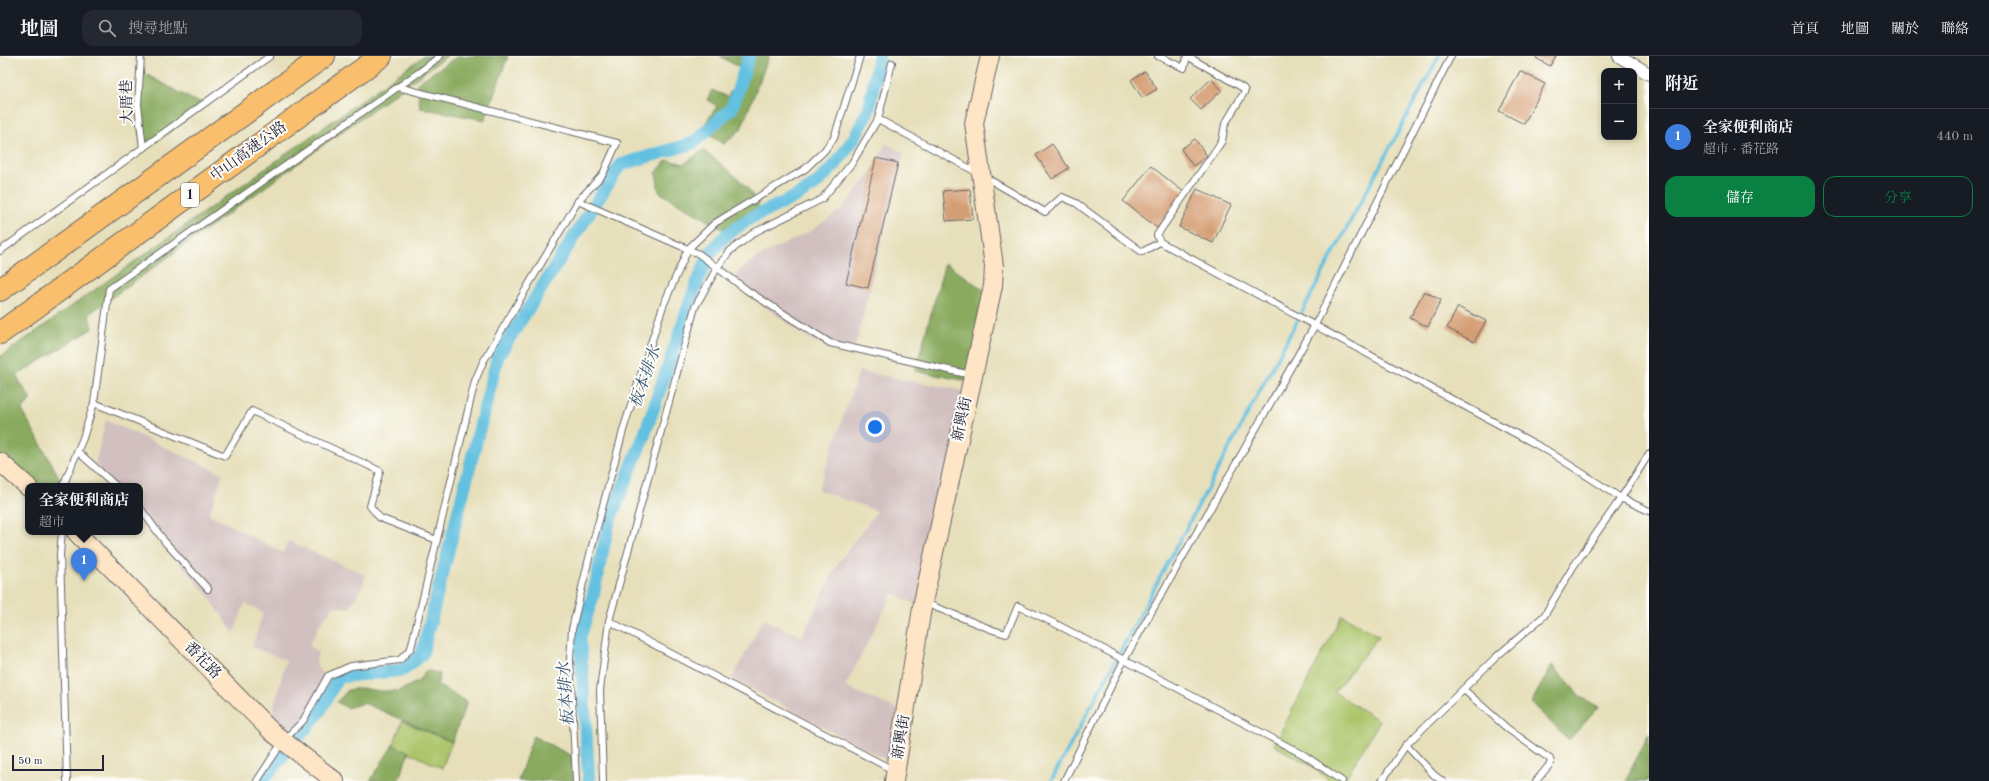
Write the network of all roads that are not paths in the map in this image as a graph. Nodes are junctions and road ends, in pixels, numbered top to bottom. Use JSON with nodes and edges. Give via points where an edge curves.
{"nodes":[{"id":1,"x":141,"y":56,"type":"edge"},
{"id":2,"x":270,"y":56,"type":"edge"},
{"id":3,"x":324,"y":56,"type":"edge"},
{"id":4,"x":381,"y":56,"type":"edge"},
{"id":5,"x":440,"y":56,"type":"edge"},
{"id":6,"x":860,"y":56,"type":"edge"},
{"id":7,"x":990,"y":56,"type":"edge"},
{"id":8,"x":1158,"y":56,"type":"edge"},
{"id":9,"x":1187,"y":56,"type":"edge"},
{"id":10,"x":1451,"y":56,"type":"edge"},
{"id":11,"x":1619,"y":56,"type":"edge"},
{"id":12,"x":892,"y":63,"type":"dead end"},
{"id":13,"x":1649,"y":74,"type":"edge"},
{"id":14,"x":398,"y":87,"type":"junction"},
{"id":15,"x":878,"y":119,"type":"junction"},
{"id":16,"x":143,"y":148,"type":"junction"},
{"id":17,"x":980,"y":174,"type":"junction"},
{"id":18,"x":578,"y":201,"type":"junction"},
{"id":19,"x":1160,"y":242,"type":"junction"},
{"id":20,"x":688,"y":249,"type":"junction"},
{"id":21,"x":0,"y":250,"type":"edge"},
{"id":22,"x":717,"y":268,"type":"junction"},
{"id":23,"x":0,"y":290,"type":"edge"},
{"id":24,"x":1315,"y":325,"type":"junction"},
{"id":25,"x":0,"y":333,"type":"edge"},
{"id":26,"x":973,"y":375,"type":"junction"},
{"id":27,"x":94,"y":403,"type":"junction"},
{"id":28,"x":78,"y":451,"type":"junction"},
{"id":29,"x":1649,"y":454,"type":"edge"},
{"id":30,"x":0,"y":462,"type":"edge"},
{"id":31,"x":64,"y":483,"type":"edge"},
{"id":32,"x":113,"y":483,"type":"edge"},
{"id":33,"x":25,"y":484,"type":"edge"},
{"id":34,"x":1621,"y":498,"type":"junction"},
{"id":35,"x":143,"y":512,"type":"edge"},
{"id":36,"x":1649,"y":512,"type":"edge"},
{"id":37,"x":62,"y":535,"type":"edge"},
{"id":38,"x":79,"y":535,"type":"edge"},
{"id":39,"x":437,"y":540,"type":"junction"},
{"id":40,"x":208,"y":589,"type":"dead end"},
{"id":41,"x":923,"y":602,"type":"junction"},
{"id":42,"x":609,"y":621,"type":"junction"},
{"id":43,"x":1124,"y":660,"type":"junction"},
{"id":44,"x":1463,"y":689,"type":"junction"},
{"id":45,"x":283,"y":741,"type":"junction"},
{"id":46,"x":1406,"y":744,"type":"junction"},
{"id":47,"x":895,"y":776,"type":"edge"},
{"id":48,"x":67,"y":781,"type":"edge"},
{"id":49,"x":257,"y":781,"type":"edge"},
{"id":50,"x":335,"y":781,"type":"edge"},
{"id":51,"x":576,"y":781,"type":"edge"},
{"id":52,"x":603,"y":781,"type":"edge"},
{"id":53,"x":1064,"y":781,"type":"edge"},
{"id":54,"x":1342,"y":781,"type":"edge"},
{"id":55,"x":1382,"y":781,"type":"edge"},
{"id":56,"x":1442,"y":781,"type":"edge"},
{"id":57,"x":1536,"y":781,"type":"edge"}],
"edges":[{"from":1,"to":16,"type":"lane","name":"大厝巷","via":[[138,105]]},
{"from":2,"to":16,"type":"lane"},
{"from":3,"to":23,"type":"highway","number":"1"},
{"from":4,"to":25,"type":"highway","name":"中山高速公路","number":"1"},
{"from":5,"to":14,"type":"lane"},
{"from":6,"to":20,"type":"lane","via":[[834,138],[824,151],[805,169],[715,223]]},
{"from":7,"to":17,"type":"street","name":"新興街","via":[[974,124]]},
{"from":8,"to":9,"type":"lane","via":[[1184,68]]},
{"from":9,"to":19,"type":"lane","via":[[1245,91],[1225,124],[1222,141],[1157,235]]},
{"from":10,"to":24,"type":"lane"},
{"from":11,"to":13,"type":"street"},
{"from":12,"to":15,"type":"lane"},
{"from":14,"to":18,"type":"lane","via":[[617,143],[603,174]]},
{"from":14,"to":27,"type":"lane","via":[[109,289]]},
{"from":15,"to":17,"type":"lane"},
{"from":15,"to":22,"type":"lane","via":[[852,163],[822,199],[755,232],[730,251]]},
{"from":16,"to":21,"type":"lane"},
{"from":17,"to":19,"type":"lane","via":[[1045,212],[1062,197],[1076,203],[1142,252]]},
{"from":17,"to":26,"type":"street","name":"新興街","via":[[994,266]]},
{"from":18,"to":20,"type":"lane"},
{"from":18,"to":39,"type":"lane","via":[[483,362],[476,381]]},
{"from":19,"to":24,"type":"lane"},
{"from":20,"to":22,"type":"lane"},
{"from":20,"to":51,"type":"lane","via":[[663,306],[624,427],[572,629],[570,659]]},
{"from":22,"to":26,"type":"lane","via":[[748,291],[830,343]]},
{"from":22,"to":42,"type":"lane","via":[[695,307]]},
{"from":24,"to":34,"type":"lane","via":[[1548,451]]},
{"from":24,"to":43,"type":"lane"},
{"from":26,"to":41,"type":"street","name":"新興街"},
{"from":27,"to":28,"type":"lane"},
{"from":27,"to":39,"type":"lane","via":[[225,456],[252,411],[380,471],[370,506],[380,518]]},
{"from":28,"to":31,"type":"lane"},
{"from":28,"to":32,"type":"lane"},
{"from":29,"to":34,"type":"lane"},
{"from":30,"to":33,"type":"street"},
{"from":34,"to":36,"type":"lane"},
{"from":34,"to":44,"type":"lane","via":[[1573,567],[1544,616]]},
{"from":35,"to":40,"type":"lane","via":[[165,542]]},
{"from":37,"to":48,"type":"lane","via":[[60,554]]},
{"from":38,"to":45,"type":"street","name":"番花路"},
{"from":39,"to":45,"type":"lane","via":[[411,648],[400,660],[351,666],[328,676],[303,721]]},
{"from":41,"to":43,"type":"lane","via":[[1006,634],[1018,606]]},
{"from":41,"to":47,"type":"street","name":"新興街"},
{"from":42,"to":47,"type":"lane"},
{"from":42,"to":52,"type":"lane","via":[[600,690]]},
{"from":43,"to":53,"type":"lane"},
{"from":43,"to":54,"type":"lane","via":[[1304,755]]},
{"from":44,"to":46,"type":"lane"},
{"from":44,"to":57,"type":"lane","via":[[1508,730],[1550,759],[1550,763]]},
{"from":45,"to":49,"type":"lane"},
{"from":45,"to":50,"type":"street","name":"番花路"},
{"from":46,"to":55,"type":"lane"},
{"from":46,"to":56,"type":"lane"}]}
